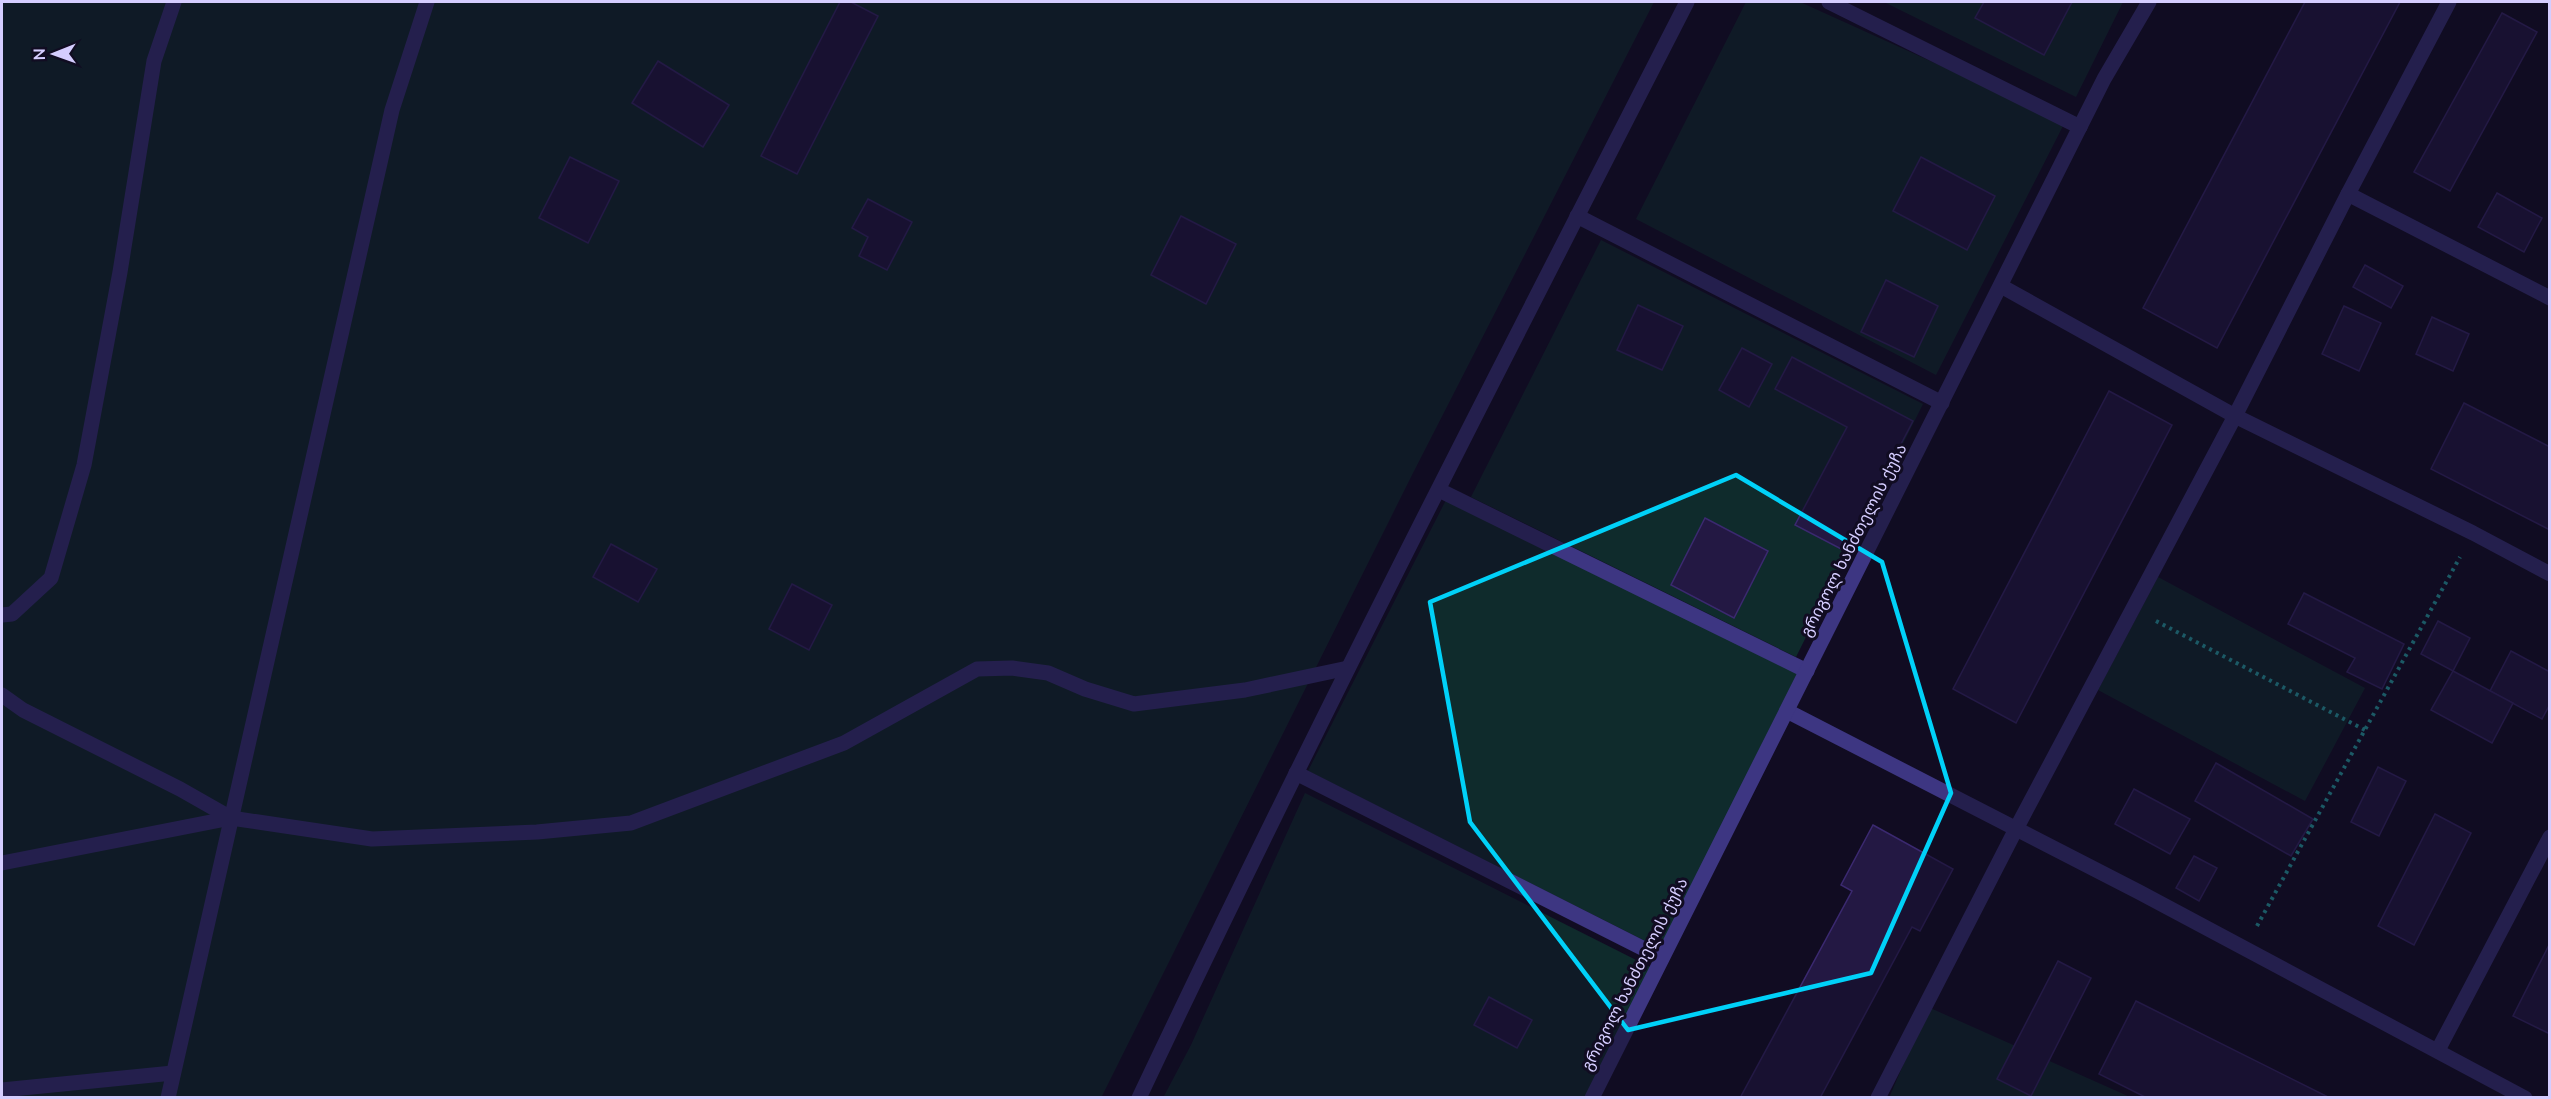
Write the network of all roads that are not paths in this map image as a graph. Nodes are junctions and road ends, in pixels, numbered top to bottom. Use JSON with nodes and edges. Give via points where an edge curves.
{"nodes":[{"id":1,"x":174,"y":2,"type":"edge"},
{"id":2,"x":427,"y":2,"type":"edge"},
{"id":3,"x":1687,"y":2,"type":"edge"},
{"id":4,"x":1829,"y":2,"type":"edge"},
{"id":5,"x":2149,"y":2,"type":"edge"},
{"id":6,"x":2449,"y":2,"type":"edge"},
{"id":7,"x":2080,"y":127,"type":"junction"},
{"id":8,"x":2348,"y":194,"type":"junction"},
{"id":9,"x":1577,"y":216,"type":"junction"},
{"id":10,"x":2001,"y":286,"type":"junction"},
{"id":11,"x":2550,"y":298,"type":"edge"},
{"id":12,"x":1942,"y":402,"type":"junction"},
{"id":13,"x":2235,"y":416,"type":"junction"},
{"id":14,"x":1439,"y":490,"type":"junction"},
{"id":15,"x":2550,"y":574,"type":"edge"},
{"id":16,"x":2,"y":615,"type":"edge"},
{"id":17,"x":1348,"y":668,"type":"junction"},
{"id":18,"x":1807,"y":671,"type":"junction"},
{"id":19,"x":2,"y":695,"type":"edge"},
{"id":20,"x":1787,"y":711,"type":"junction"},
{"id":21,"x":1296,"y":773,"type":"junction"},
{"id":22,"x":231,"y":818,"type":"junction"},
{"id":23,"x":2016,"y":829,"type":"junction"},
{"id":24,"x":2550,"y":837,"type":"edge"},
{"id":25,"x":2,"y":863,"type":"edge"},
{"id":26,"x":1662,"y":958,"type":"junction"},
{"id":27,"x":2438,"y":1050,"type":"junction"},
{"id":28,"x":173,"y":1073,"type":"junction"},
{"id":29,"x":2,"y":1089,"type":"edge"},
{"id":30,"x":168,"y":1098,"type":"edge"},
{"id":31,"x":1139,"y":1098,"type":"edge"},
{"id":32,"x":1592,"y":1098,"type":"edge"},
{"id":33,"x":1878,"y":1098,"type":"edge"},
{"id":34,"x":2525,"y":1098,"type":"edge"}],
"edges":[{"from":1,"to":16,"type":"street","via":[[154,61],[84,465],[51,578],[12,614]]},
{"from":2,"to":22,"type":"street","via":[[392,110]]},
{"from":3,"to":9,"type":"street"},
{"from":4,"to":7,"type":"street"},
{"from":5,"to":7,"type":"street","name":"გრიგოლ ხანძთელის ქუჩა"},
{"from":6,"to":8,"type":"street"},
{"from":7,"to":10,"type":"street","name":"გრიგოლ ხანძთელის ქუჩა"},
{"from":8,"to":11,"type":"street"},
{"from":8,"to":13,"type":"street"},
{"from":9,"to":12,"type":"street"},
{"from":9,"to":14,"type":"street"},
{"from":10,"to":12,"type":"street","name":"გრიგოლ ხანძთელის ქუჩა"},
{"from":10,"to":13,"type":"street"},
{"from":12,"to":18,"type":"street","name":"გრიგოლ ხანძთელის ქუჩა"},
{"from":13,"to":15,"type":"street"},
{"from":13,"to":23,"type":"street"},
{"from":14,"to":17,"type":"street"},
{"from":14,"to":18,"type":"street"},
{"from":17,"to":21,"type":"street"},
{"from":17,"to":22,"type":"street","via":[[1245,690],[1134,704],[1048,673],[977,669],[844,743],[631,823],[537,832],[372,839]]},
{"from":18,"to":20,"type":"street","name":"გრიგოლ ხანძთელის ქუჩა"},
{"from":19,"to":22,"type":"street","via":[[23,710]]},
{"from":20,"to":23,"type":"street"},
{"from":20,"to":26,"type":"street","name":"გრიგოლ ხანძთელის ქუჩა"},
{"from":21,"to":26,"type":"street"},
{"from":21,"to":31,"type":"street"},
{"from":22,"to":25,"type":"street"},
{"from":22,"to":28,"type":"street"},
{"from":23,"to":27,"type":"street"},
{"from":23,"to":33,"type":"street"},
{"from":24,"to":27,"type":"street"},
{"from":26,"to":32,"type":"street","name":"გრიგოლ ხანძთელის ქუჩა"},
{"from":27,"to":34,"type":"street"},
{"from":28,"to":29,"type":"street"},
{"from":28,"to":30,"type":"street"}]}
